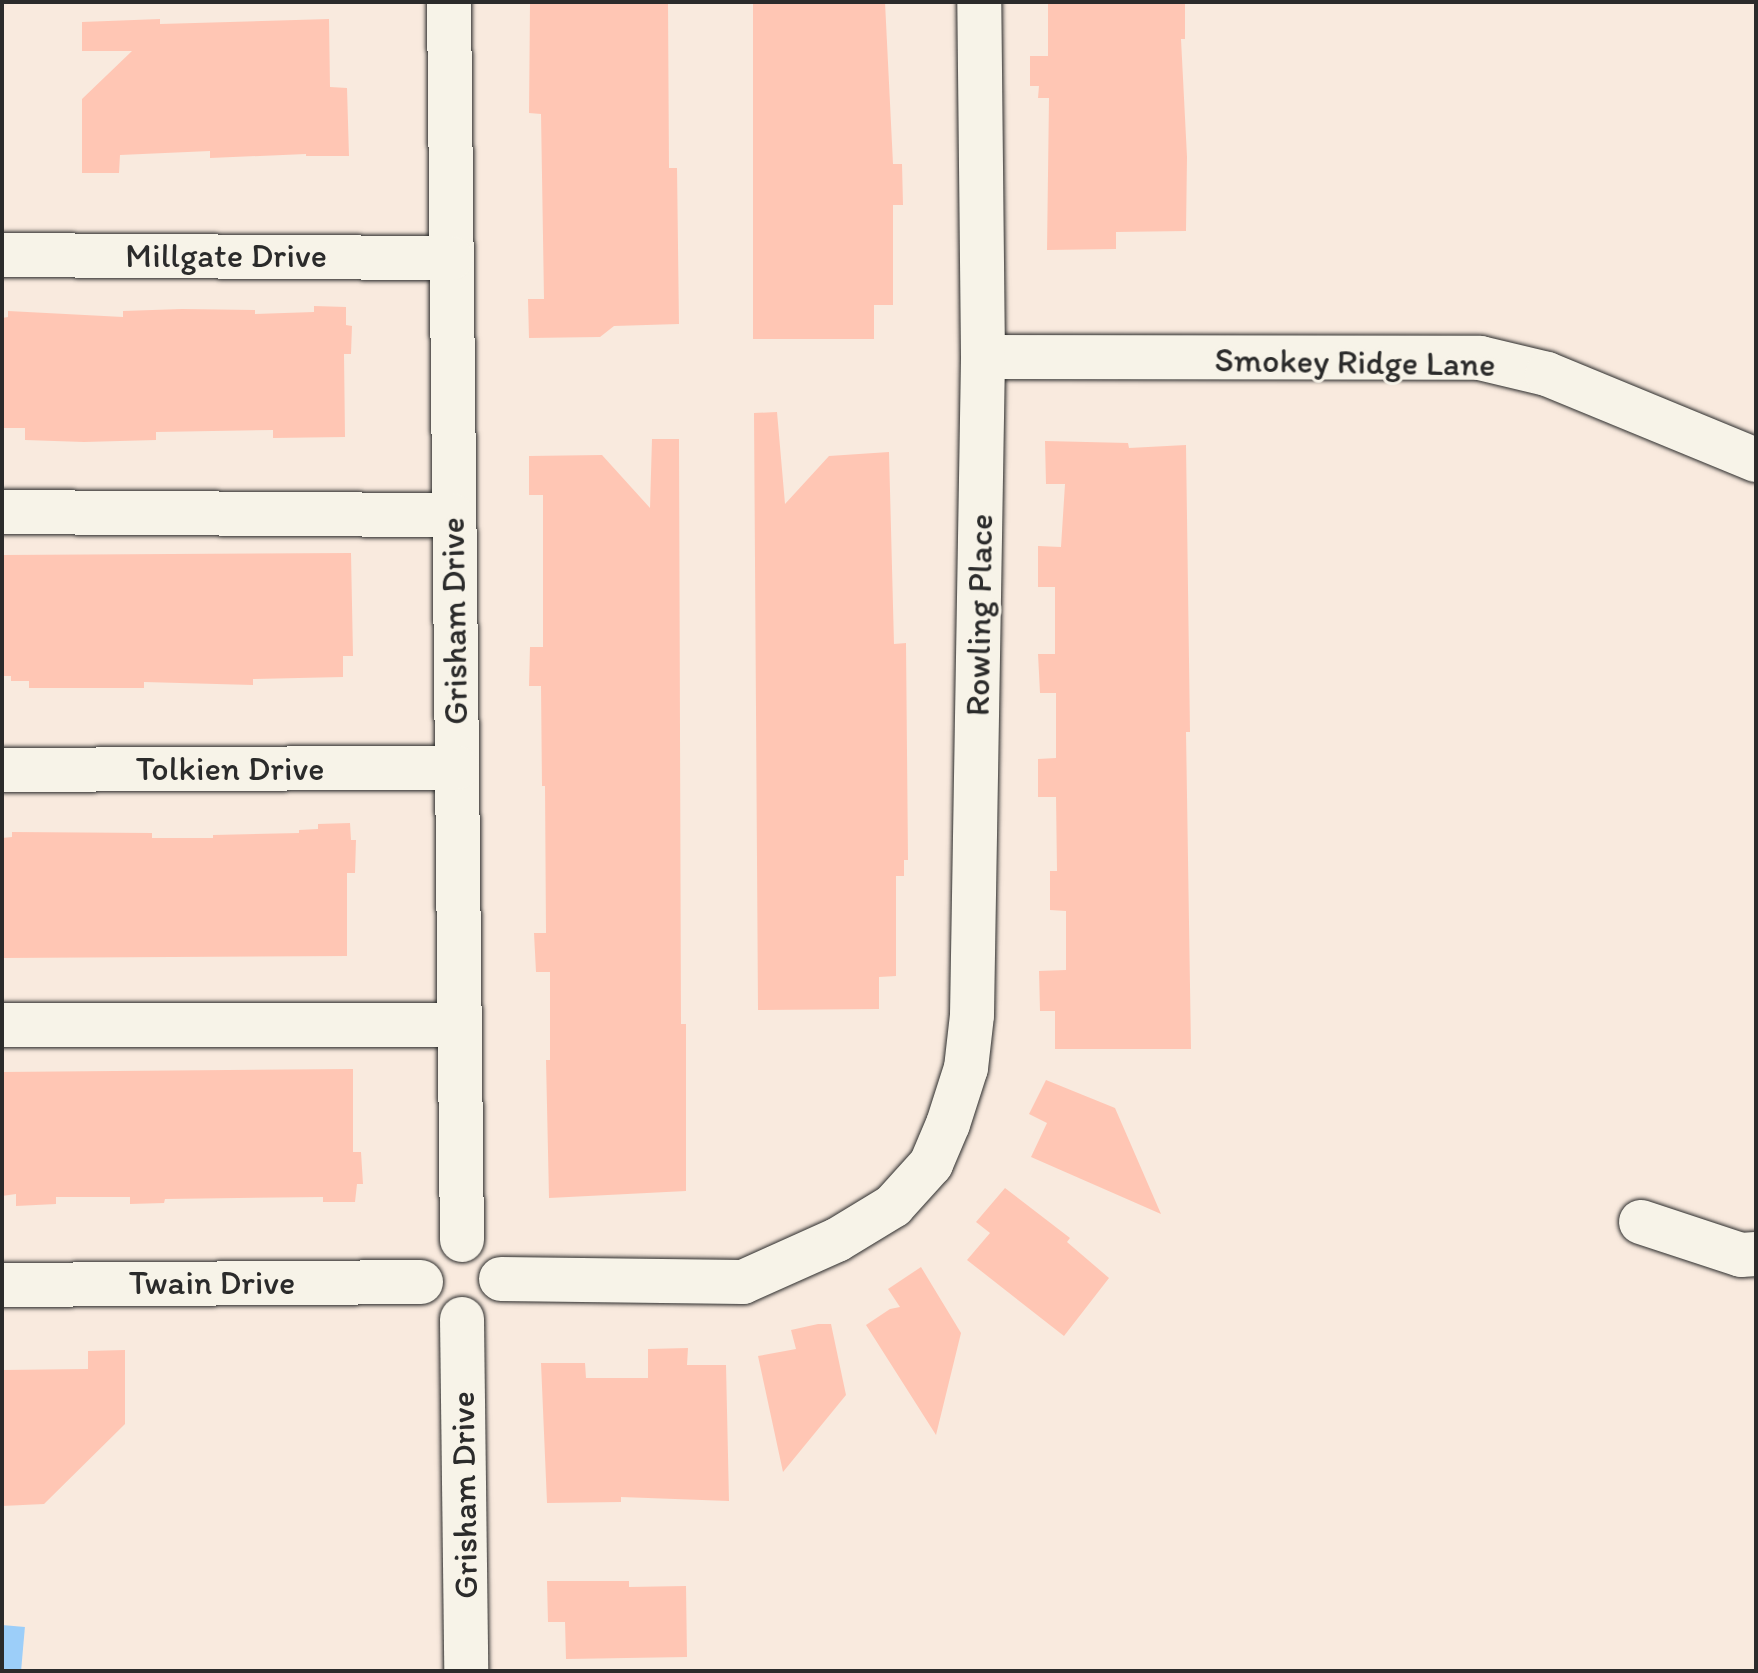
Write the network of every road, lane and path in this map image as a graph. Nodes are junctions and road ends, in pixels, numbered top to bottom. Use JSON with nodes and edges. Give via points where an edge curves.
{"nodes":[{"id":1,"x":449,"y":2,"type":"edge"},
{"id":2,"x":979,"y":2,"type":"edge"},
{"id":3,"x":2,"y":255,"type":"edge"},
{"id":4,"x":451,"y":258,"type":"junction"},
{"id":5,"x":983,"y":357,"type":"junction"},
{"id":6,"x":1756,"y":460,"type":"edge"},
{"id":7,"x":2,"y":512,"type":"edge"},
{"id":8,"x":452,"y":515,"type":"junction"},
{"id":9,"x":457,"y":768,"type":"junction"},
{"id":10,"x":2,"y":770,"type":"edge"},
{"id":11,"x":2,"y":1025,"type":"edge"},
{"id":12,"x":459,"y":1025,"type":"junction"},
{"id":13,"x":1641,"y":1222,"type":"dead end"},
{"id":14,"x":462,"y":1240,"type":"junction"},
{"id":15,"x":1756,"y":1254,"type":"edge"},
{"id":16,"x":501,"y":1279,"type":"junction"},
{"id":17,"x":421,"y":1282,"type":"junction"},
{"id":18,"x":2,"y":1285,"type":"edge"},
{"id":19,"x":462,"y":1319,"type":"junction"},
{"id":20,"x":466,"y":1671,"type":"edge"}],
"edges":[{"from":1,"to":4,"type":"street","name":"Grisham Drive"},
{"from":2,"to":5,"type":"street","name":"Rowling Place"},
{"from":3,"to":4,"type":"street","name":"Millgate Drive"},
{"from":4,"to":8,"type":"street","name":"Grisham Drive"},
{"from":5,"to":6,"type":"street","name":"Smokey Ridge Lane","via":[[1480,358],[1547,374]]},
{"from":5,"to":16,"type":"street","name":"Rowling Place","via":[[972,1015],[966,1068],[931,1164],[893,1206],[837,1240],[743,1282]]},
{"from":7,"to":8,"type":"street"},
{"from":8,"to":9,"type":"street","name":"Grisham Drive"},
{"from":9,"to":10,"type":"street","name":"Tolkien Drive"},
{"from":9,"to":12,"type":"street","name":"Grisham Drive"},
{"from":11,"to":12,"type":"street"},
{"from":12,"to":14,"type":"street","name":"Grisham Drive"},
{"from":13,"to":15,"type":"street","via":[[1741,1255]]},
{"from":14,"to":16,"type":"street","via":[[487,1249]]},
{"from":14,"to":17,"type":"street","via":[[437,1247],[428,1257]]},
{"from":16,"to":19,"type":"street","via":[[490,1307]]},
{"from":17,"to":18,"type":"street","name":"Twain Drive"},
{"from":17,"to":19,"type":"street","via":[[431,1306]]},
{"from":19,"to":20,"type":"street","name":"Grisham Drive"}]}
